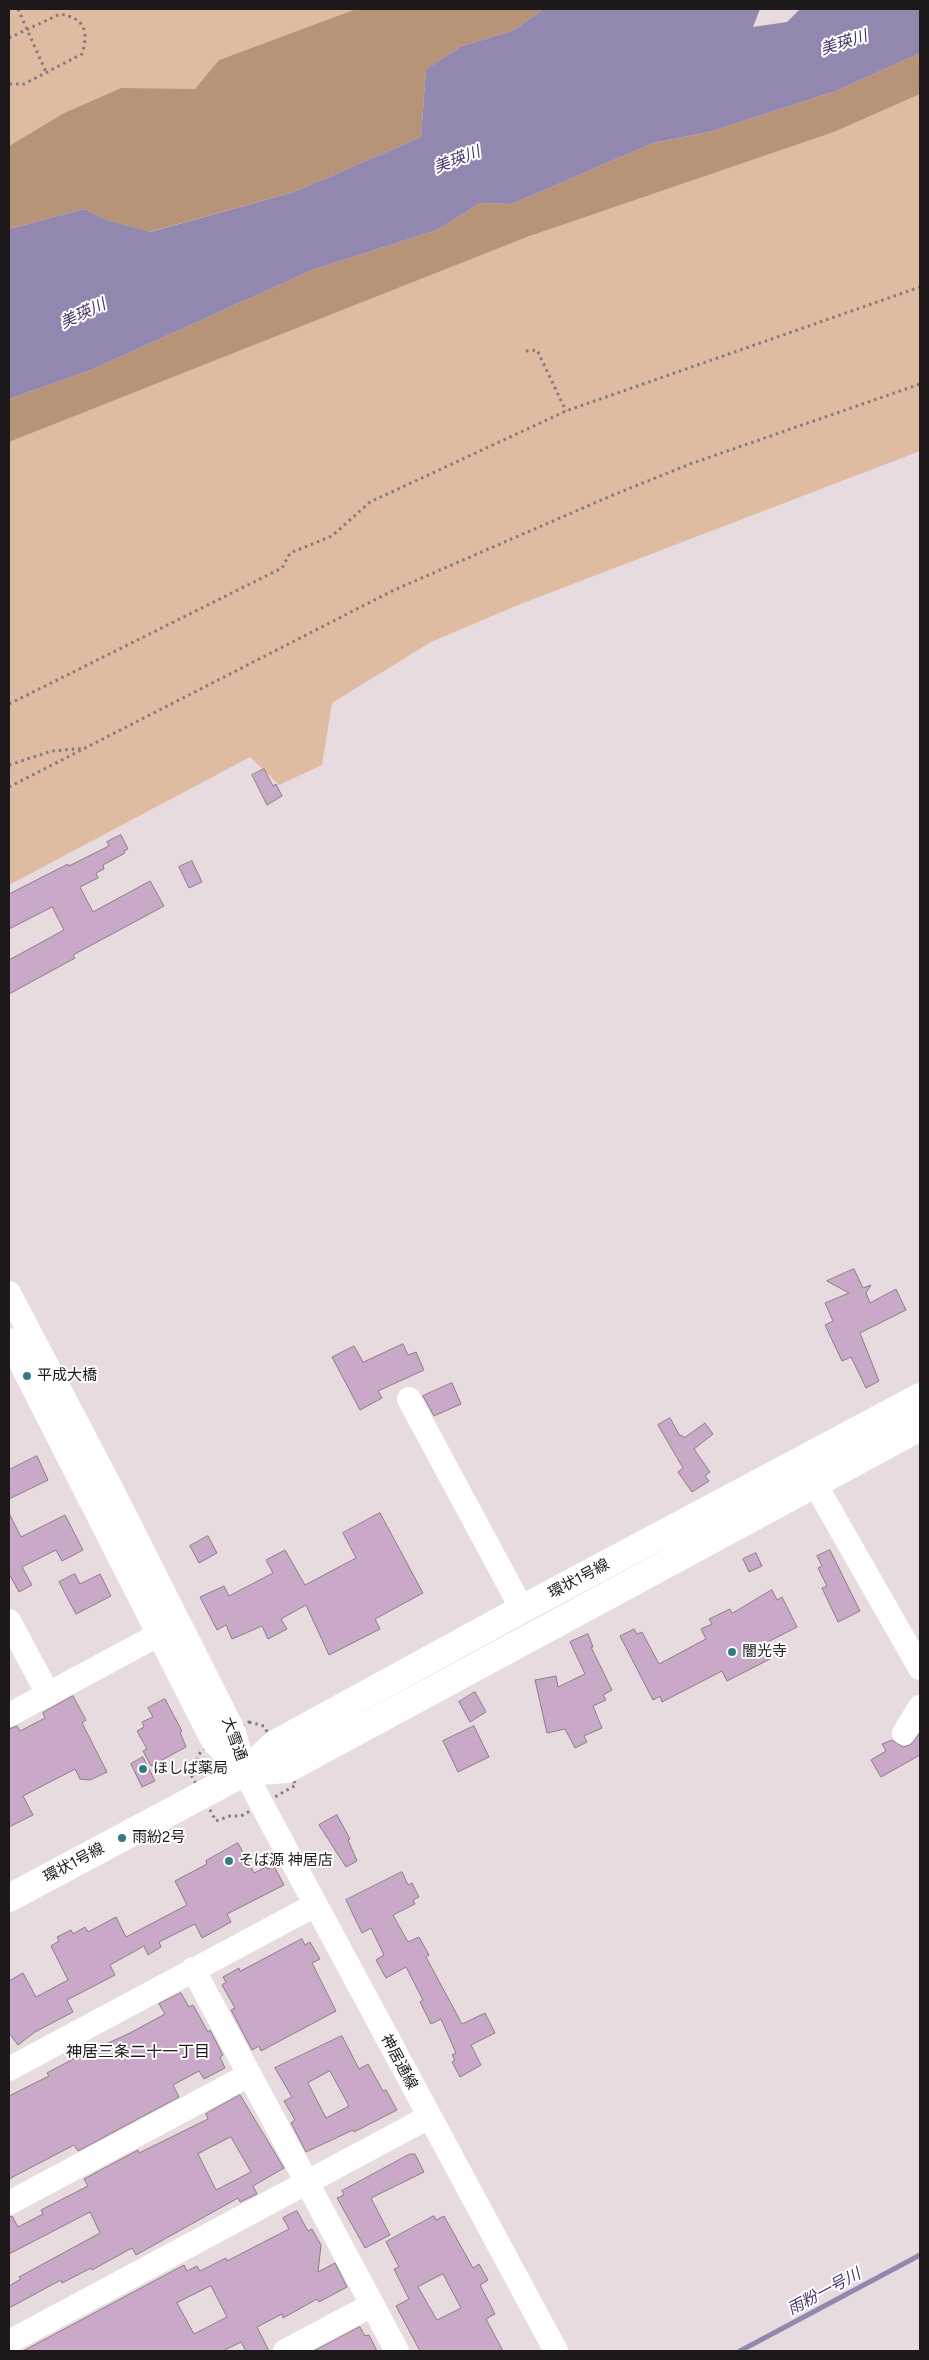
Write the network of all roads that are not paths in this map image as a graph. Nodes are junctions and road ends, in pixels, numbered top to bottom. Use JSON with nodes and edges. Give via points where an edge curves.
{"nodes":[{"id":1,"x":9,"y":1293,"type":"edge"},
{"id":2,"x":9,"y":1340,"type":"edge"},
{"id":3,"x":920,"y":1397,"type":"edge"},
{"id":4,"x":409,"y":1399,"type":"dead end"},
{"id":5,"x":920,"y":1427,"type":"edge"},
{"id":6,"x":815,"y":1484,"type":"junction"},
{"id":7,"x":522,"y":1609,"type":"junction"},
{"id":8,"x":9,"y":1621,"type":"edge"},
{"id":9,"x":179,"y":1623,"type":"junction"},
{"id":10,"x":159,"y":1634,"type":"junction"},
{"id":11,"x":920,"y":1668,"type":"edge"},
{"id":12,"x":48,"y":1694,"type":"junction"},
{"id":13,"x":920,"y":1707,"type":"edge"},
{"id":14,"x":9,"y":1715,"type":"edge"},
{"id":15,"x":904,"y":1733,"type":"dead end"},
{"id":16,"x":245,"y":1772,"type":"junction"},
{"id":17,"x":9,"y":1898,"type":"edge"},
{"id":18,"x":315,"y":1905,"type":"junction"},
{"id":19,"x":193,"y":1969,"type":"junction"},
{"id":20,"x":9,"y":2069,"type":"edge"},
{"id":21,"x":249,"y":2075,"type":"junction"},
{"id":22,"x":429,"y":2117,"type":"junction"},
{"id":23,"x":308,"y":2183,"type":"junction"},
{"id":24,"x":9,"y":2203,"type":"edge"},
{"id":25,"x":372,"y":2305,"type":"junction"},
{"id":26,"x":9,"y":2342,"type":"edge"},
{"id":27,"x":285,"y":2351,"type":"edge"},
{"id":28,"x":397,"y":2351,"type":"edge"},
{"id":29,"x":556,"y":2351,"type":"edge"}],
"edges":[{"from":1,"to":9,"type":"street","name":"大雪通"},
{"from":2,"to":10,"type":"street","name":"大雪通"},
{"from":3,"to":7,"type":"main road","name":"環状1号線"},
{"from":4,"to":7,"type":"street"},
{"from":5,"to":6,"type":"main road","name":"環状1号線"},
{"from":6,"to":11,"type":"street"},
{"from":6,"to":16,"type":"main road","name":"環状1号線","via":[[287,1768]]},
{"from":7,"to":16,"type":"main road","name":"環状1号線","via":[[275,1744]]},
{"from":8,"to":12,"type":"street"},
{"from":9,"to":10,"type":"street"},
{"from":9,"to":16,"type":"street","name":"大雪通","via":[[234,1732]]},
{"from":10,"to":12,"type":"street"},
{"from":10,"to":16,"type":"street","name":"大雪通","via":[[214,1742]]},
{"from":12,"to":14,"type":"street"},
{"from":13,"to":15,"type":"street"},
{"from":16,"to":17,"type":"main road","name":"環状1号線"},
{"from":16,"to":18,"type":"street","name":"神居通線"},
{"from":18,"to":19,"type":"street"},
{"from":18,"to":22,"type":"street","name":"神居通線"},
{"from":19,"to":20,"type":"street"},
{"from":19,"to":21,"type":"street"},
{"from":21,"to":23,"type":"street"},
{"from":21,"to":24,"type":"street"},
{"from":22,"to":23,"type":"street"},
{"from":22,"to":29,"type":"street","name":"神居通線"},
{"from":23,"to":25,"type":"street"},
{"from":23,"to":26,"type":"street"},
{"from":25,"to":27,"type":"street"},
{"from":25,"to":28,"type":"street"}]}
